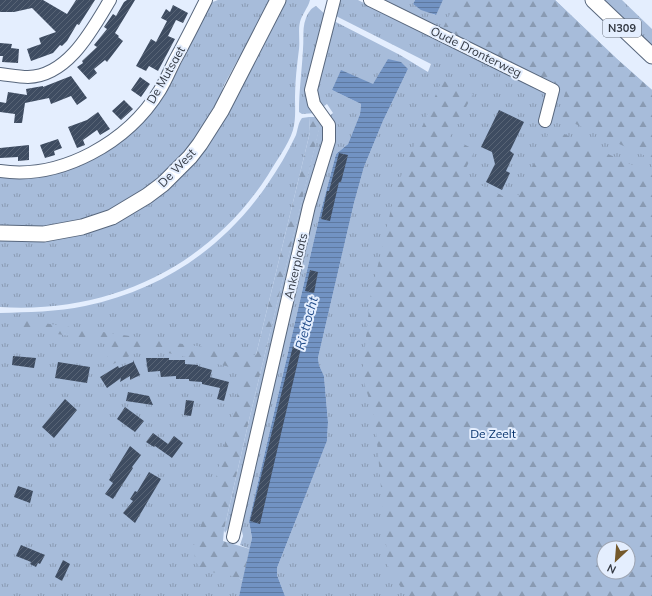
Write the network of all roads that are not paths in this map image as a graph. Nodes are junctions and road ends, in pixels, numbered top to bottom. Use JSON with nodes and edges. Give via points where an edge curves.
{"nodes":[{"id":1,"x":110,"y":0,"type":"edge"},
{"id":2,"x":206,"y":0,"type":"edge"},
{"id":3,"x":278,"y":0,"type":"edge"},
{"id":4,"x":334,"y":0,"type":"edge"},
{"id":5,"x":370,"y":0,"type":"edge"},
{"id":6,"x":593,"y":0,"type":"edge"},
{"id":7,"x":652,"y":56,"type":"edge"},
{"id":8,"x":0,"y":74,"type":"edge"},
{"id":9,"x":545,"y":121,"type":"dead end"},
{"id":10,"x":0,"y":171,"type":"edge"},
{"id":11,"x":0,"y":233,"type":"edge"},
{"id":12,"x":233,"y":537,"type":"dead end"}],
"edges":[{"from":1,"to":8,"type":"street","via":[[87,36],[66,61],[51,72],[29,77]]},
{"from":2,"to":10,"type":"street","name":"De Mutsaet","via":[[161,89],[141,116],[118,136],[76,161],[54,168],[29,172]]},
{"from":3,"to":11,"type":"main road","name":"De West","via":[[221,111],[194,152],[163,184],[112,217],[82,227],[44,234]]},
{"from":4,"to":12,"type":"street","name":"Ankerplaats","via":[[311,90],[314,104],[329,125],[329,141],[309,206]]},
{"from":5,"to":9,"type":"street","name":"Oude Dronterweg","via":[[553,90]]},
{"from":6,"to":7,"type":"main road","number":"N309"}]}
